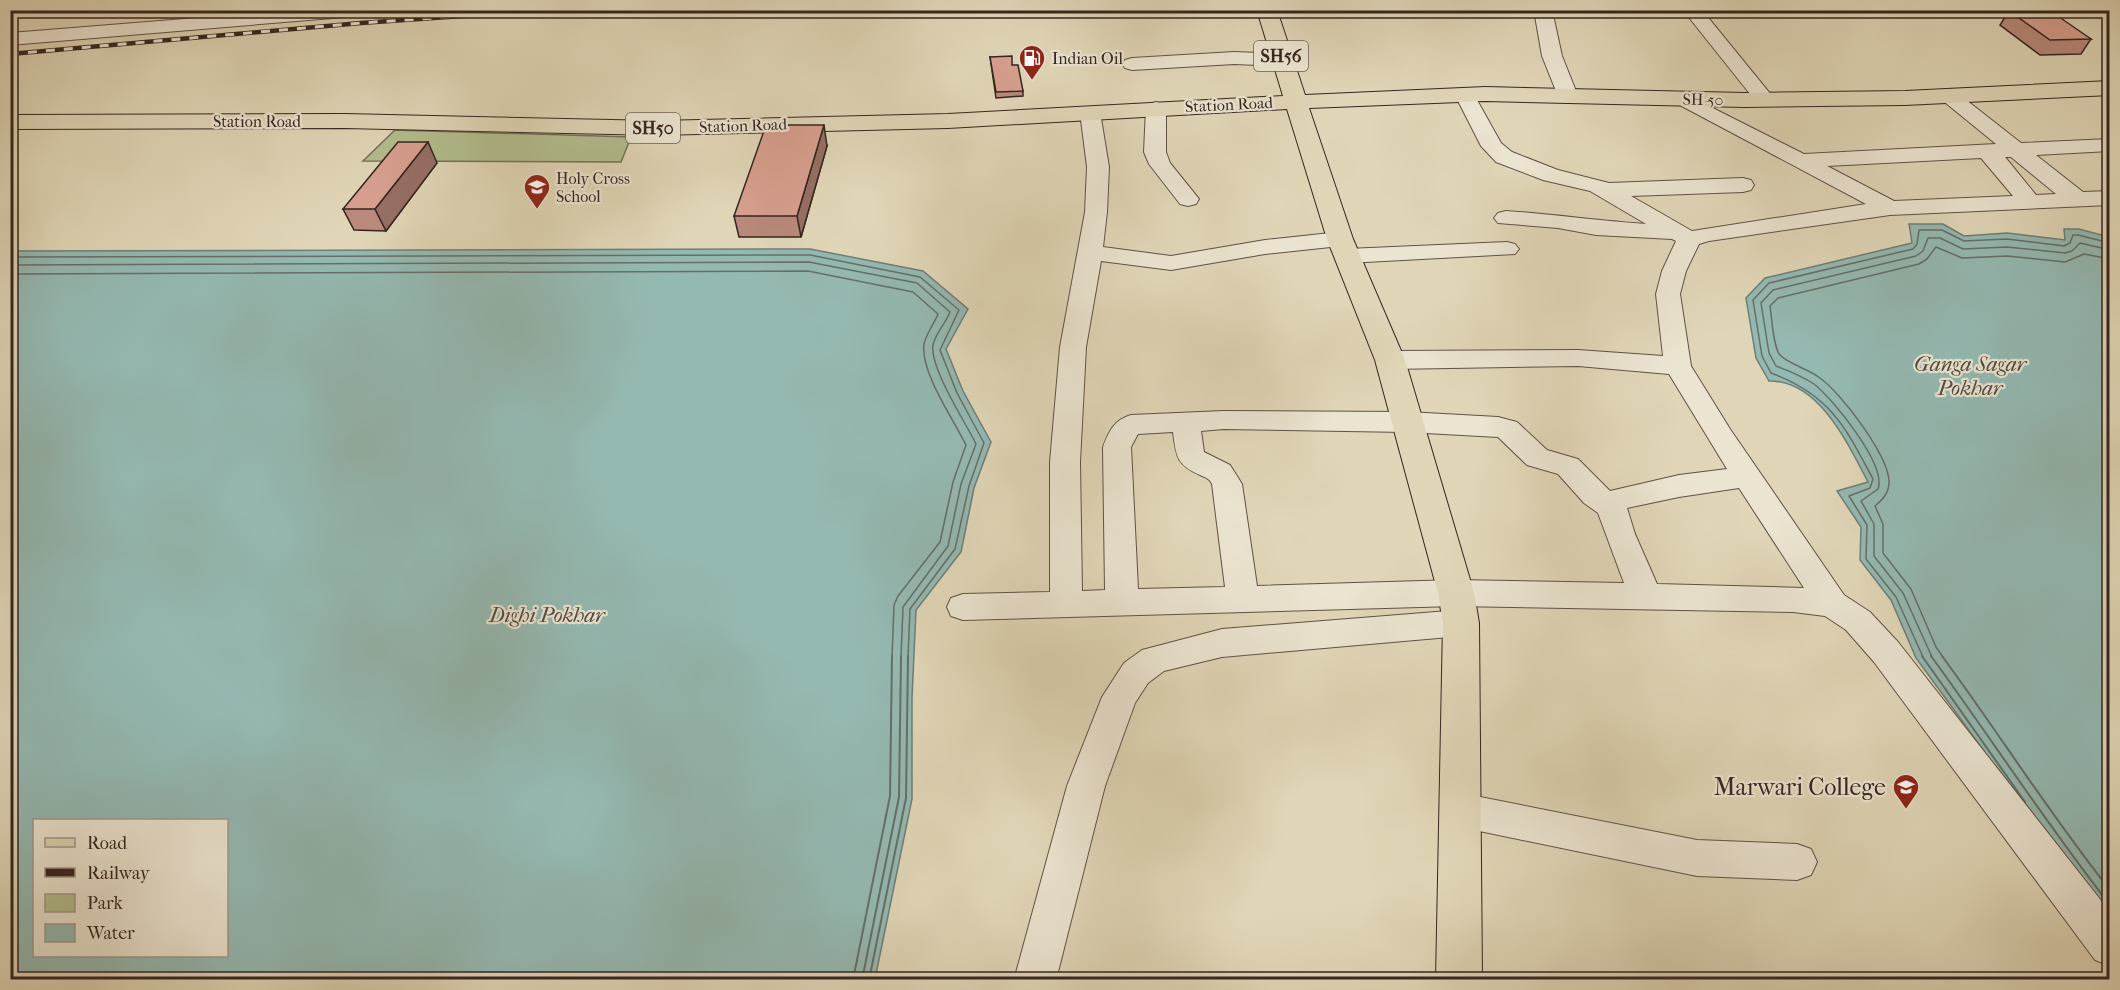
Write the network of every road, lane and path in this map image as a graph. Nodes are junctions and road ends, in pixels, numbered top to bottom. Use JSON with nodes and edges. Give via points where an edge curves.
{"nodes":[{"id":1,"x":242,"y":10,"type":"edge"},
{"id":2,"x":369,"y":10,"type":"edge"},
{"id":3,"x":1267,"y":10,"type":"edge"},
{"id":4,"x":1543,"y":10,"type":"edge"},
{"id":5,"x":1692,"y":10,"type":"edge"},
{"id":6,"x":225,"y":23,"type":"junction"},
{"id":7,"x":10,"y":39,"type":"edge"},
{"id":8,"x":1164,"y":44,"type":"dead end"},
{"id":9,"x":1280,"y":50,"type":"junction"},
{"id":10,"x":1132,"y":64,"type":"dead end"},
{"id":11,"x":2109,"y":88,"type":"edge"},
{"id":12,"x":1465,"y":95,"type":"junction"},
{"id":13,"x":1568,"y":96,"type":"junction"},
{"id":14,"x":1949,"y":96,"type":"junction"},
{"id":15,"x":1683,"y":99,"type":"junction"},
{"id":16,"x":1765,"y":100,"type":"junction"},
{"id":17,"x":1295,"y":101,"type":"junction"},
{"id":18,"x":1156,"y":108,"type":"junction"},
{"id":19,"x":1090,"y":112,"type":"junction"},
{"id":20,"x":10,"y":122,"type":"edge"},
{"id":21,"x":2109,"y":145,"type":"edge"},
{"id":22,"x":2016,"y":149,"type":"junction"},
{"id":23,"x":1985,"y":150,"type":"junction"},
{"id":24,"x":1801,"y":161,"type":"junction"},
{"id":25,"x":1743,"y":185,"type":"dead end"},
{"id":26,"x":1605,"y":190,"type":"junction"},
{"id":27,"x":2109,"y":198,"type":"edge"},
{"id":28,"x":1188,"y":199,"type":"dead end"},
{"id":29,"x":2078,"y":200,"type":"junction"},
{"id":30,"x":2030,"y":202,"type":"junction"},
{"id":31,"x":1890,"y":207,"type":"junction"},
{"id":32,"x":1506,"y":218,"type":"dead end"},
{"id":33,"x":1684,"y":236,"type":"junction"},
{"id":34,"x":1344,"y":247,"type":"junction"},
{"id":35,"x":1508,"y":249,"type":"dead end"},
{"id":36,"x":1090,"y":252,"type":"junction"},
{"id":37,"x":1390,"y":360,"type":"junction"},
{"id":38,"x":1678,"y":366,"type":"junction"},
{"id":39,"x":1186,"y":421,"type":"junction"},
{"id":40,"x":1407,"y":422,"type":"junction"},
{"id":41,"x":1747,"y":476,"type":"junction"},
{"id":42,"x":1611,"y":507,"type":"junction"},
{"id":43,"x":1646,"y":596,"type":"junction"},
{"id":44,"x":1243,"y":598,"type":"junction"},
{"id":45,"x":1122,"y":602,"type":"junction"},
{"id":46,"x":1832,"y":604,"type":"junction"},
{"id":47,"x":1066,"y":605,"type":"junction"},
{"id":48,"x":963,"y":607,"type":"dead end"},
{"id":49,"x":1458,"y":608,"type":"junction"},
{"id":50,"x":1460,"y":810,"type":"junction"},
{"id":51,"x":1797,"y":862,"type":"dead end"},
{"id":52,"x":2109,"y":946,"type":"edge"},
{"id":53,"x":1035,"y":980,"type":"edge"},
{"id":54,"x":1459,"y":980,"type":"edge"}],
"edges":[{"from":1,"to":6,"type":"street"},
{"from":2,"to":6,"type":"street"},
{"from":3,"to":9,"type":"main road","number":"SH56"},
{"from":4,"to":13,"type":"street","via":[[1552,56]]},
{"from":5,"to":16,"type":"street"},
{"from":6,"to":7,"type":"street"},
{"from":8,"to":9,"type":"street"},
{"from":9,"to":10,"type":"street","via":[[1234,58]]},
{"from":9,"to":17,"type":"main road","number":"SH56"},
{"from":11,"to":14,"type":"main road","name":"SH-50"},
{"from":12,"to":13,"type":"main road","name":"SH-50"},
{"from":12,"to":17,"type":"main road","name":"SH-50"},
{"from":12,"to":26,"type":"street","via":[[1492,146],[1504,157]]},
{"from":13,"to":15,"type":"main road","name":"SH-50"},
{"from":14,"to":16,"type":"main road","name":"SH-50"},
{"from":14,"to":22,"type":"street"},
{"from":15,"to":16,"type":"main road","name":"SH-50"},
{"from":15,"to":24,"type":"street"},
{"from":17,"to":18,"type":"main road","name":"Station Road","number":"SH50"},
{"from":17,"to":34,"type":"main road"},
{"from":18,"to":19,"type":"main road","name":"Station Road","number":"SH50"},
{"from":18,"to":28,"type":"street","via":[[1155,152]]},
{"from":19,"to":20,"type":"main road","name":"Station Road","number":"SH50","via":[[948,121],[657,128],[344,121]]},
{"from":19,"to":36,"type":"street","via":[[1098,167]]},
{"from":21,"to":22,"type":"street"},
{"from":22,"to":23,"type":"street"},
{"from":22,"to":29,"type":"street"},
{"from":23,"to":24,"type":"street"},
{"from":23,"to":30,"type":"street"},
{"from":24,"to":31,"type":"street"},
{"from":25,"to":26,"type":"street"},
{"from":26,"to":33,"type":"street"},
{"from":27,"to":29,"type":"street"},
{"from":29,"to":30,"type":"street"},
{"from":30,"to":31,"type":"street"},
{"from":31,"to":33,"type":"street"},
{"from":32,"to":33,"type":"street"},
{"from":33,"to":38,"type":"street","via":[[1668,294]]},
{"from":34,"to":35,"type":"street"},
{"from":34,"to":36,"type":"street","via":[[1265,247],[1171,263]]},
{"from":34,"to":37,"type":"main road"},
{"from":36,"to":47,"type":"street","via":[[1072,347],[1065,462]]},
{"from":37,"to":38,"type":"street","via":[[1578,358]]},
{"from":37,"to":40,"type":"main road"},
{"from":38,"to":41,"type":"street"},
{"from":39,"to":40,"type":"street"},
{"from":39,"to":44,"type":"street","via":[[1195,461],[1221,472],[1227,484]]},
{"from":39,"to":45,"type":"street","via":[[1131,425],[1122,432],[1117,447]]},
{"from":40,"to":42,"type":"street","via":[[1507,429],[1537,458],[1568,466]]},
{"from":40,"to":49,"type":"main road"},
{"from":41,"to":42,"type":"street","via":[[1618,498]]},
{"from":41,"to":46,"type":"street"},
{"from":42,"to":43,"type":"street"},
{"from":43,"to":46,"type":"street","via":[[1793,598]]},
{"from":43,"to":49,"type":"street"},
{"from":44,"to":45,"type":"street"},
{"from":44,"to":49,"type":"street"},
{"from":45,"to":47,"type":"street"},
{"from":46,"to":52,"type":"street","via":[[1858,621],[1886,652]]},
{"from":47,"to":48,"type":"street"},
{"from":49,"to":50,"type":"main road"},
{"from":49,"to":53,"type":"street","via":[[1222,643],[1154,660],[1136,673],[1120,697],[1086,786]]},
{"from":50,"to":51,"type":"street","via":[[1697,858]]},
{"from":50,"to":54,"type":"main road"}]}
